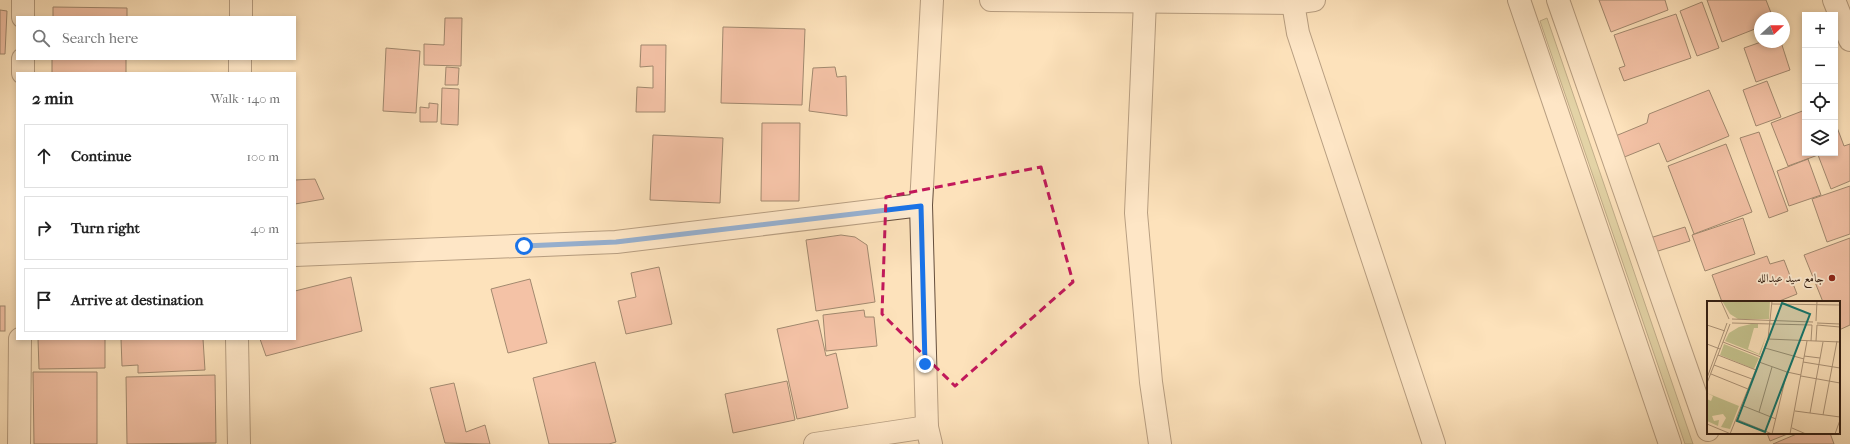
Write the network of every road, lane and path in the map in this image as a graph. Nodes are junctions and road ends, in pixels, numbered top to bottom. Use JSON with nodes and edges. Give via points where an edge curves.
{"nodes":[{"id":1,"x":23,"y":0,"type":"edge"},
{"id":2,"x":241,"y":0,"type":"edge"},
{"id":3,"x":932,"y":0,"type":"edge"},
{"id":4,"x":991,"y":0,"type":"edge"},
{"id":5,"x":1000,"y":0,"type":"edge"},
{"id":6,"x":1314,"y":0,"type":"edge"},
{"id":7,"x":1519,"y":0,"type":"edge"},
{"id":8,"x":1558,"y":0,"type":"edge"},
{"id":9,"x":1834,"y":0,"type":"edge"},
{"id":10,"x":1145,"y":1,"type":"junction"},
{"id":11,"x":1293,"y":3,"type":"junction"},
{"id":12,"x":23,"y":16,"type":"edge"},
{"id":13,"x":241,"y":16,"type":"edge"},
{"id":14,"x":1850,"y":40,"type":"edge"},
{"id":15,"x":23,"y":60,"type":"edge"},
{"id":16,"x":240,"y":60,"type":"edge"},
{"id":17,"x":23,"y":72,"type":"edge"},
{"id":18,"x":240,"y":72,"type":"edge"},
{"id":19,"x":921,"y":206,"type":"junction"},
{"id":20,"x":296,"y":255,"type":"edge"},
{"id":21,"x":20,"y":340,"type":"edge"},
{"id":22,"x":237,"y":340,"type":"edge"},
{"id":23,"x":1707,"y":427,"type":"edge"},
{"id":24,"x":1709,"y":434,"type":"edge"},
{"id":25,"x":929,"y":436,"type":"edge"},
{"id":26,"x":19,"y":444,"type":"edge"},
{"id":27,"x":239,"y":444,"type":"edge"},
{"id":28,"x":815,"y":444,"type":"edge"},
{"id":29,"x":1160,"y":444,"type":"edge"},
{"id":30,"x":1434,"y":444,"type":"edge"},
{"id":31,"x":1670,"y":444,"type":"edge"},
{"id":32,"x":1713,"y":444,"type":"edge"}],
"edges":[{"from":1,"to":12,"type":"street"},
{"from":2,"to":13,"type":"street"},
{"from":3,"to":19,"type":"street"},
{"from":4,"to":5,"type":"street"},
{"from":5,"to":10,"type":"street"},
{"from":6,"to":11,"type":"street"},
{"from":7,"to":31,"type":"street"},
{"from":8,"to":23,"type":"street"},
{"from":9,"to":14,"type":"street"},
{"from":10,"to":11,"type":"street"},
{"from":10,"to":29,"type":"street","via":[[1136,213],[1151,382]]},
{"from":11,"to":30,"type":"street","via":[[1298,33]]},
{"from":15,"to":17,"type":"street"},
{"from":16,"to":18,"type":"street"},
{"from":19,"to":20,"type":"street","via":[[616,242]]},
{"from":19,"to":25,"type":"street"},
{"from":21,"to":26,"type":"street"},
{"from":22,"to":27,"type":"street"},
{"from":24,"to":32,"type":"street"},
{"from":25,"to":28,"type":"street"}]}
